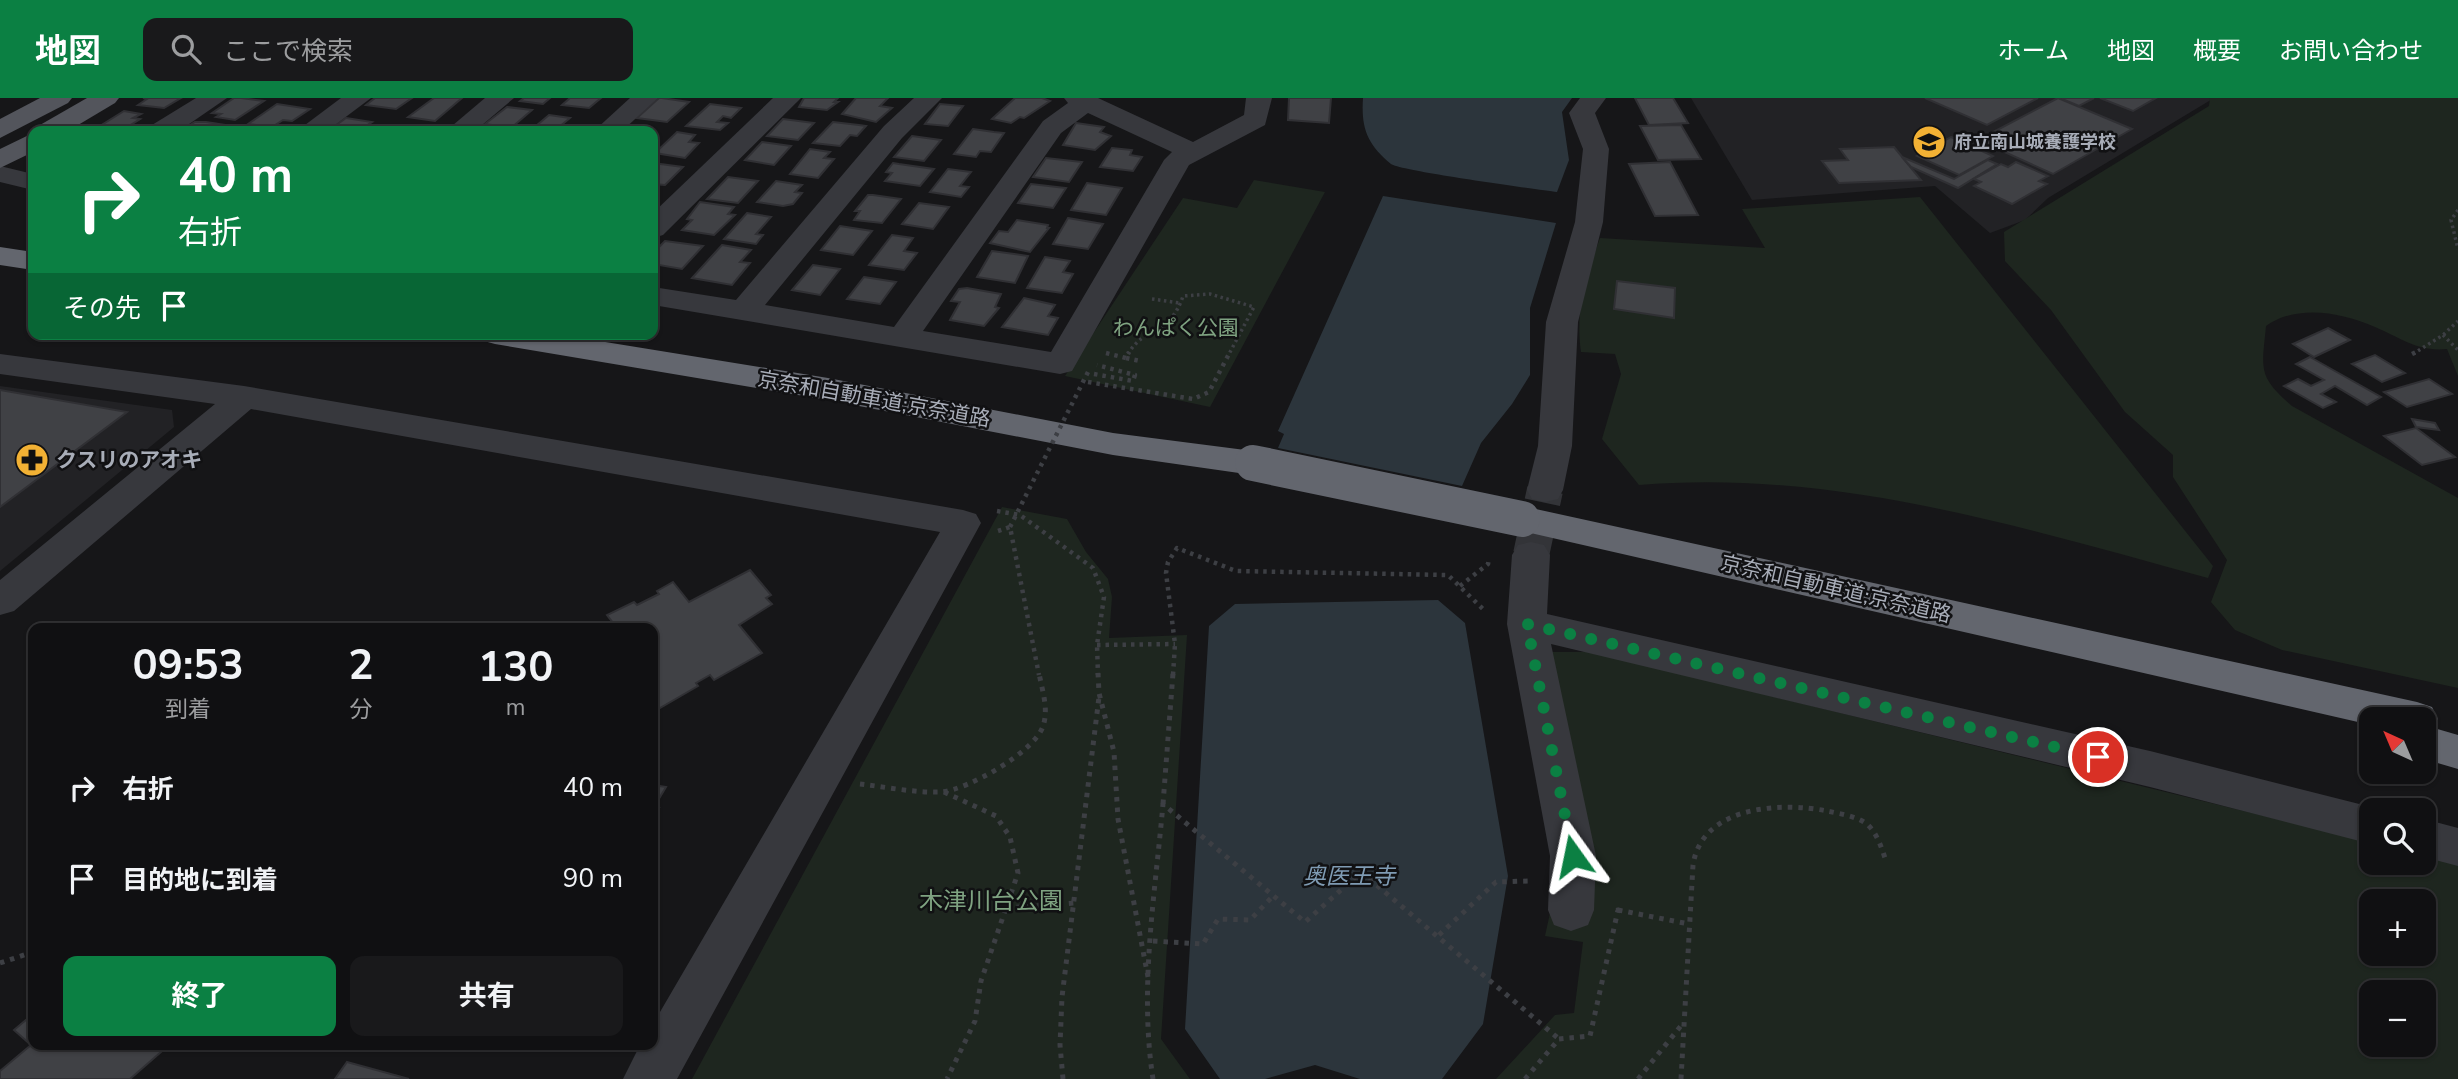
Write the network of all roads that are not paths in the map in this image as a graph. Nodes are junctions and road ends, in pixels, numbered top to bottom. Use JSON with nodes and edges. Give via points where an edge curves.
{"nodes":[{"id":1,"x":59,"y":98,"type":"edge"},
{"id":2,"x":106,"y":98,"type":"edge"},
{"id":3,"x":214,"y":98,"type":"edge"},
{"id":4,"x":358,"y":98,"type":"edge"},
{"id":5,"x":501,"y":98,"type":"edge"},
{"id":6,"x":645,"y":98,"type":"edge"},
{"id":7,"x":788,"y":98,"type":"edge"},
{"id":8,"x":929,"y":98,"type":"edge"},
{"id":9,"x":1259,"y":98,"type":"edge"},
{"id":10,"x":1593,"y":98,"type":"edge"},
{"id":11,"x":1082,"y":100,"type":"edge"},
{"id":12,"x":58,"y":126,"type":"edge"},
{"id":13,"x":169,"y":126,"type":"edge"},
{"id":14,"x":317,"y":126,"type":"edge"},
{"id":15,"x":465,"y":126,"type":"edge"},
{"id":16,"x":613,"y":126,"type":"edge"},
{"id":17,"x":0,"y":130,"type":"edge"},
{"id":18,"x":28,"y":144,"type":"edge"},
{"id":19,"x":1193,"y":152,"type":"junction"},
{"id":20,"x":0,"y":160,"type":"edge"},
{"id":21,"x":0,"y":174,"type":"edge"},
{"id":22,"x":28,"y":181,"type":"edge"},
{"id":23,"x":658,"y":224,"type":"edge"},
{"id":24,"x":0,"y":244,"type":"edge"},
{"id":25,"x":28,"y":248,"type":"edge"},
{"id":26,"x":0,"y":256,"type":"edge"},
{"id":27,"x":28,"y":260,"type":"edge"},
{"id":28,"x":0,"y":282,"type":"edge"},
{"id":29,"x":28,"y":285,"type":"edge"},
{"id":30,"x":658,"y":297,"type":"edge"},
{"id":31,"x":743,"y":312,"type":"junction"},
{"id":32,"x":903,"y":337,"type":"junction"},
{"id":33,"x":531,"y":340,"type":"edge"},
{"id":34,"x":611,"y":340,"type":"edge"},
{"id":35,"x":0,"y":363,"type":"edge"},
{"id":36,"x":244,"y":397,"type":"junction"},
{"id":37,"x":1253,"y":463,"type":"junction"},
{"id":38,"x":1533,"y":521,"type":"junction"},
{"id":39,"x":0,"y":601,"type":"edge"},
{"id":40,"x":1507,"y":623,"type":"junction"},
{"id":41,"x":2124,"y":656,"type":"junction"},
{"id":42,"x":2361,"y":707,"type":"edge"},
{"id":43,"x":2436,"y":723,"type":"edge"},
{"id":44,"x":2359,"y":724,"type":"edge"},
{"id":45,"x":2458,"y":728,"type":"edge"},
{"id":46,"x":2436,"y":746,"type":"edge"},
{"id":47,"x":2458,"y":752,"type":"edge"},
{"id":48,"x":2359,"y":822,"type":"edge"},
{"id":49,"x":2436,"y":841,"type":"edge"},
{"id":50,"x":2458,"y":847,"type":"edge"},
{"id":51,"x":1571,"y":910,"type":"road end"},
{"id":52,"x":649,"y":1079,"type":"edge"}],
"edges":[{"from":1,"to":17,"type":"main road"},
{"from":2,"to":12,"type":"main road"},
{"from":3,"to":13,"type":"street"},
{"from":4,"to":14,"type":"street"},
{"from":5,"to":15,"type":"street"},
{"from":6,"to":16,"type":"street"},
{"from":7,"to":23,"type":"street"},
{"from":8,"to":31,"type":"street","via":[[893,132]]},
{"from":9,"to":19,"type":"street","via":[[1256,119]]},
{"from":10,"to":38,"type":"street","via":[[1582,113],[1596,149],[1588,222],[1562,322],[1555,446]]},
{"from":11,"to":19,"type":"street"},
{"from":11,"to":32,"type":"street","via":[[1052,127]]},
{"from":18,"to":20,"type":"main road"},
{"from":19,"to":32,"type":"street","via":[[1178,160],[1060,364]]},
{"from":21,"to":22,"type":"street"},
{"from":24,"to":25,"type":"highway"},
{"from":26,"to":27,"type":"highway"},
{"from":28,"to":29,"type":"highway"},
{"from":30,"to":31,"type":"street"},
{"from":31,"to":32,"type":"street"},
{"from":33,"to":37,"type":"highway","name":"京奈和自動車道;京奈道路","via":[[1113,444]]},
{"from":34,"to":37,"type":"highway","name":"京奈和自動車道;京奈道路","via":[[1124,431]]},
{"from":35,"to":36,"type":"street"},
{"from":36,"to":39,"type":"street"},
{"from":36,"to":52,"type":"street","via":[[963,523]]},
{"from":37,"to":38,"type":"highway","name":"京奈和自動車道;京奈道路","bridge":true},
{"from":38,"to":40,"type":"street"},
{"from":38,"to":41,"type":"highway","name":"京奈和自動車道;京奈道路"},
{"from":40,"to":48,"type":"street","via":[[2150,769]]},
{"from":40,"to":51,"type":"street","via":[[1573,856]]},
{"from":41,"to":42,"type":"highway","name":"京奈和自動車道;京奈道路"},
{"from":41,"to":44,"type":"highway"},
{"from":43,"to":45,"type":"highway"},
{"from":46,"to":47,"type":"highway"},
{"from":49,"to":50,"type":"street"}]}
